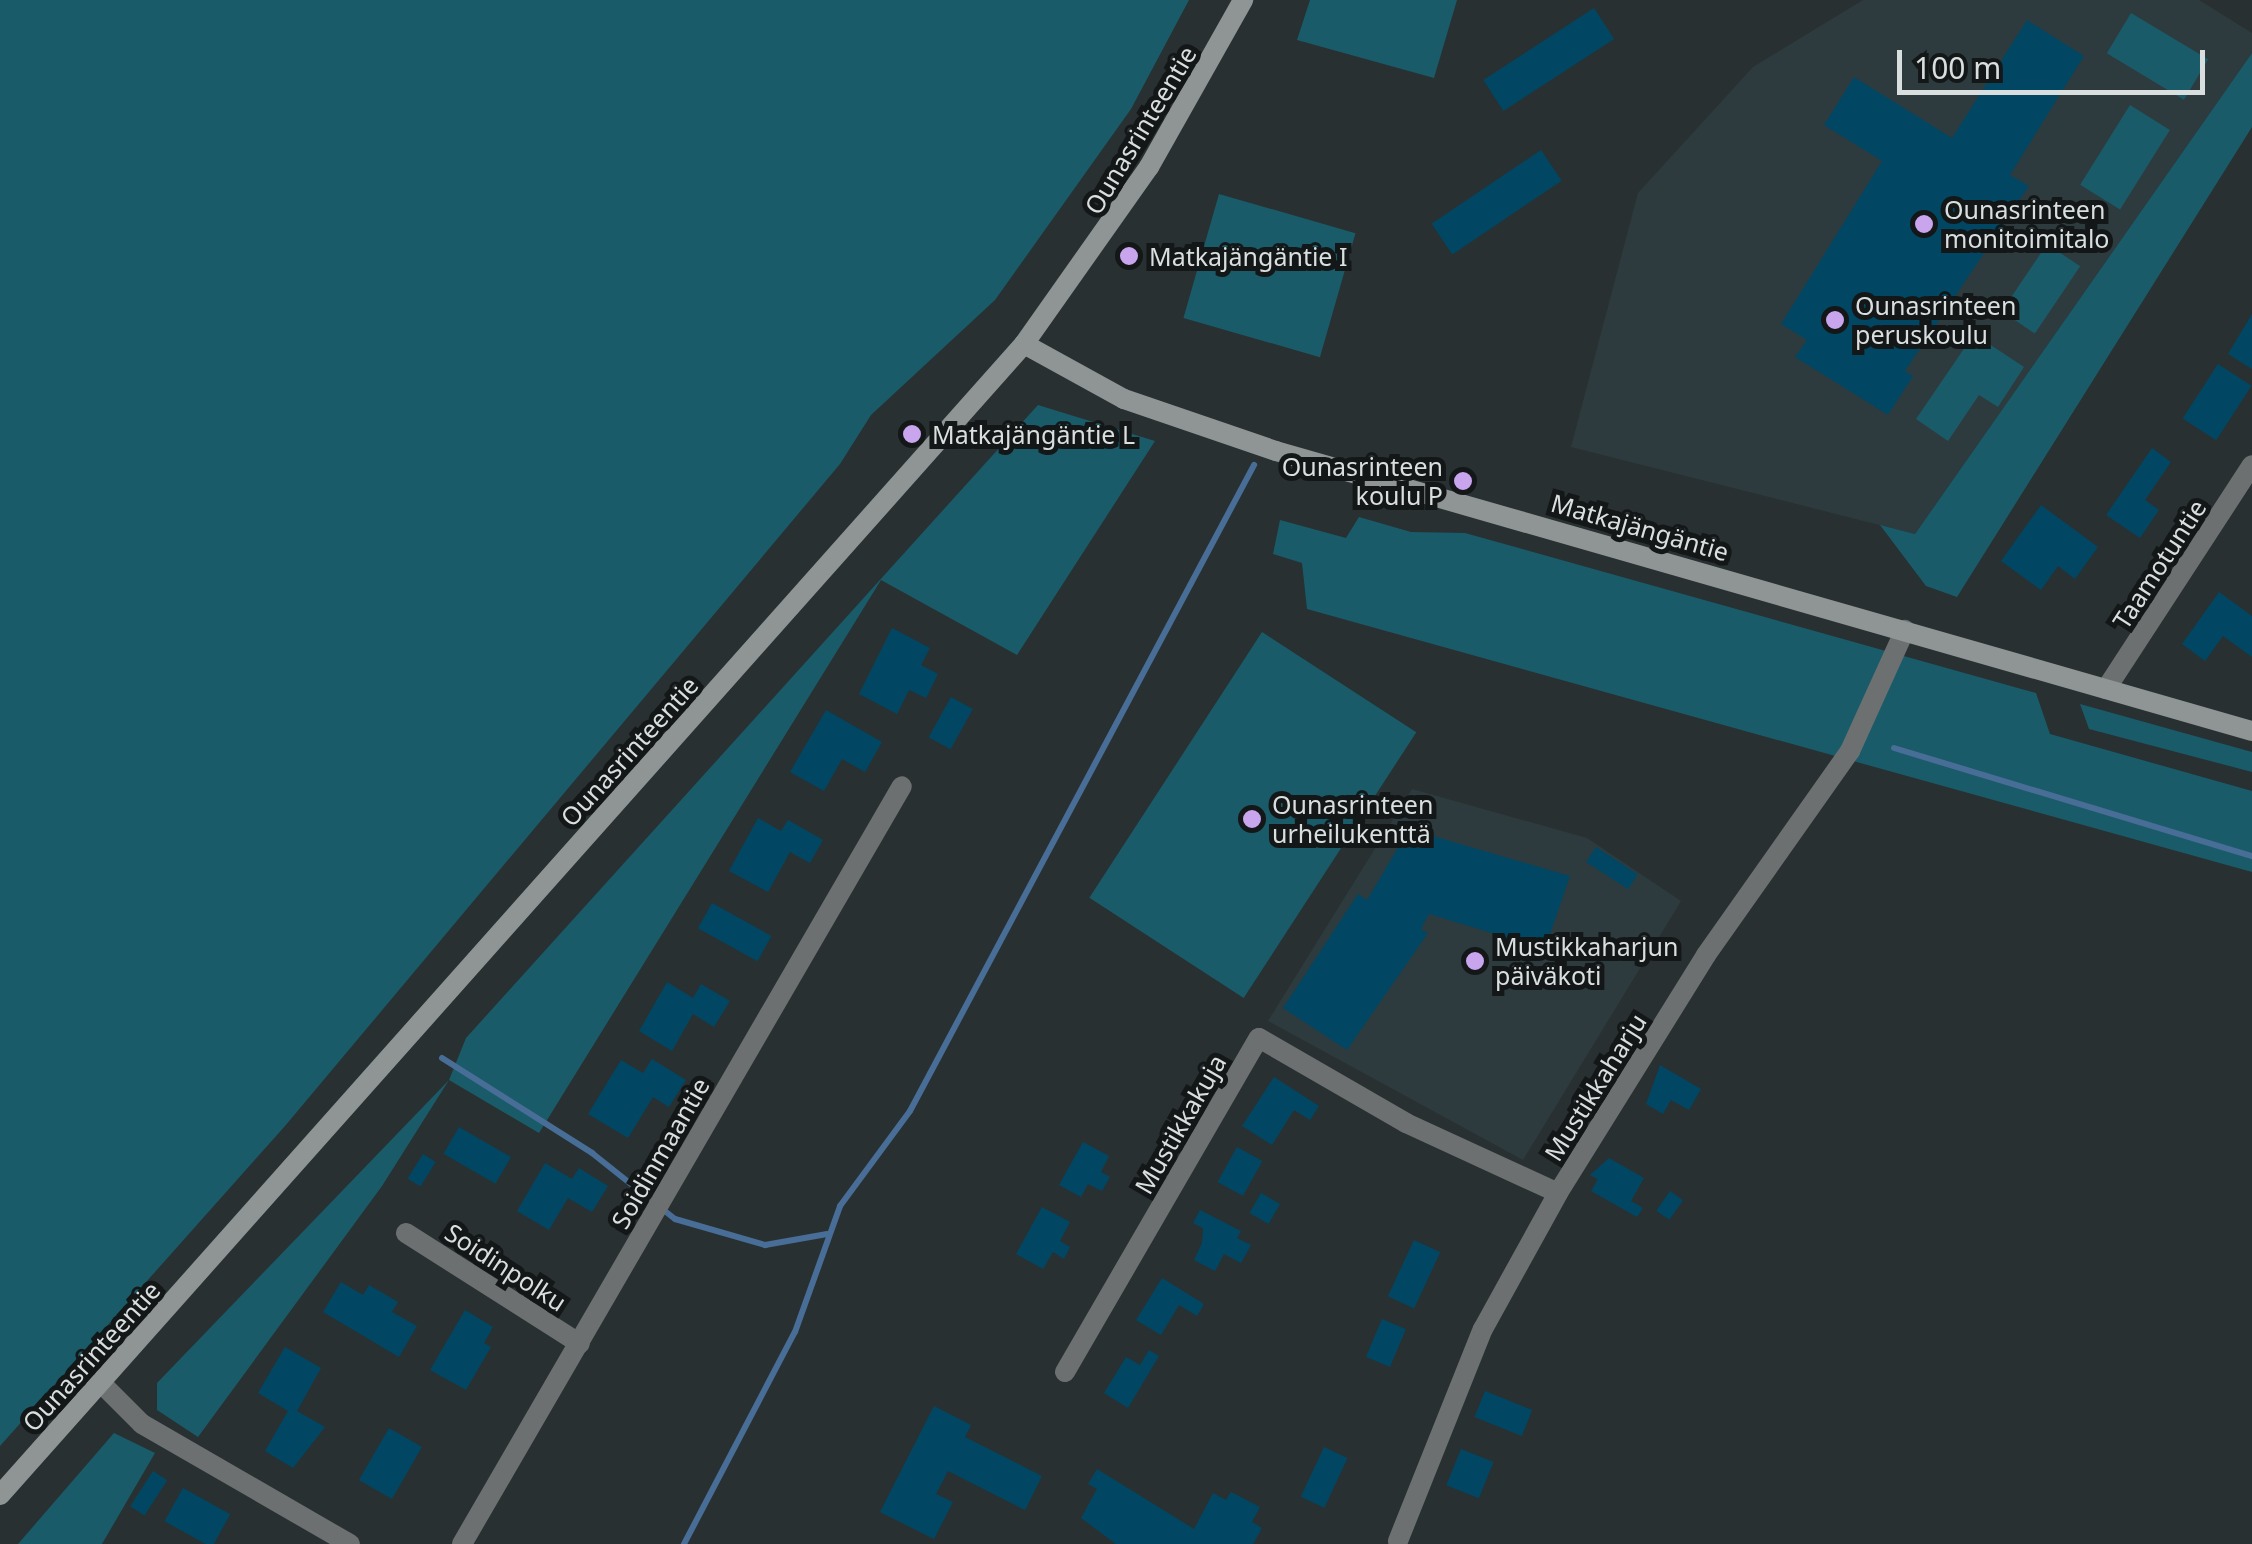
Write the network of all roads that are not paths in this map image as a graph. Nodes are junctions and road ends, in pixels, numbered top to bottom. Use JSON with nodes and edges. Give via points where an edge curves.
{"nodes":[{"id":1,"x":1242,"y":0,"type":"edge"},
{"id":2,"x":1024,"y":344,"type":"junction"},
{"id":3,"x":2252,"y":465,"type":"edge"},
{"id":4,"x":1906,"y":630,"type":"junction"},
{"id":5,"x":2106,"y":689,"type":"junction"},
{"id":6,"x":2252,"y":731,"type":"edge"},
{"id":7,"x":902,"y":786,"type":"dead end"},
{"id":8,"x":1558,"y":1193,"type":"junction"},
{"id":9,"x":406,"y":1233,"type":"dead end"},
{"id":10,"x":580,"y":1344,"type":"junction"},
{"id":11,"x":1065,"y":1372,"type":"dead end"},
{"id":12,"x":101,"y":1384,"type":"junction"},
{"id":13,"x":0,"y":1495,"type":"edge"},
{"id":14,"x":1398,"y":1541,"type":"dead end"},
{"id":15,"x":350,"y":1544,"type":"edge"},
{"id":16,"x":462,"y":1544,"type":"edge"}],
"edges":[{"from":1,"to":2,"type":"street","name":"Ounasrinteentie","via":[[1131,196]]},
{"from":2,"to":4,"type":"street","name":"Matkajängäntie","via":[[1124,399],[1276,451]]},
{"from":2,"to":12,"type":"street","name":"Ounasrinteentie"},
{"from":3,"to":5,"type":"street","name":"Taamotuntie"},
{"from":4,"to":5,"type":"street","name":"Matkajängäntie"},
{"from":4,"to":8,"type":"street","name":"Mustikkaharju","via":[[1850,752],[1706,954]]},
{"from":5,"to":6,"type":"street","name":"Matkajängäntie"},
{"from":7,"to":10,"type":"street","name":"Soidinmaantie"},
{"from":8,"to":11,"type":"street","name":"Mustikkakuja","via":[[1406,1124],[1259,1038]]},
{"from":8,"to":14,"type":"street","name":"Mustikkaharju","via":[[1483,1329]]},
{"from":9,"to":10,"type":"street","name":"Soidinpolku"},
{"from":10,"to":16,"type":"street","name":"Soidinmaantie"},
{"from":12,"to":13,"type":"street","name":"Ounasrinteentie"},
{"from":12,"to":15,"type":"street","via":[[142,1424]]}]}
